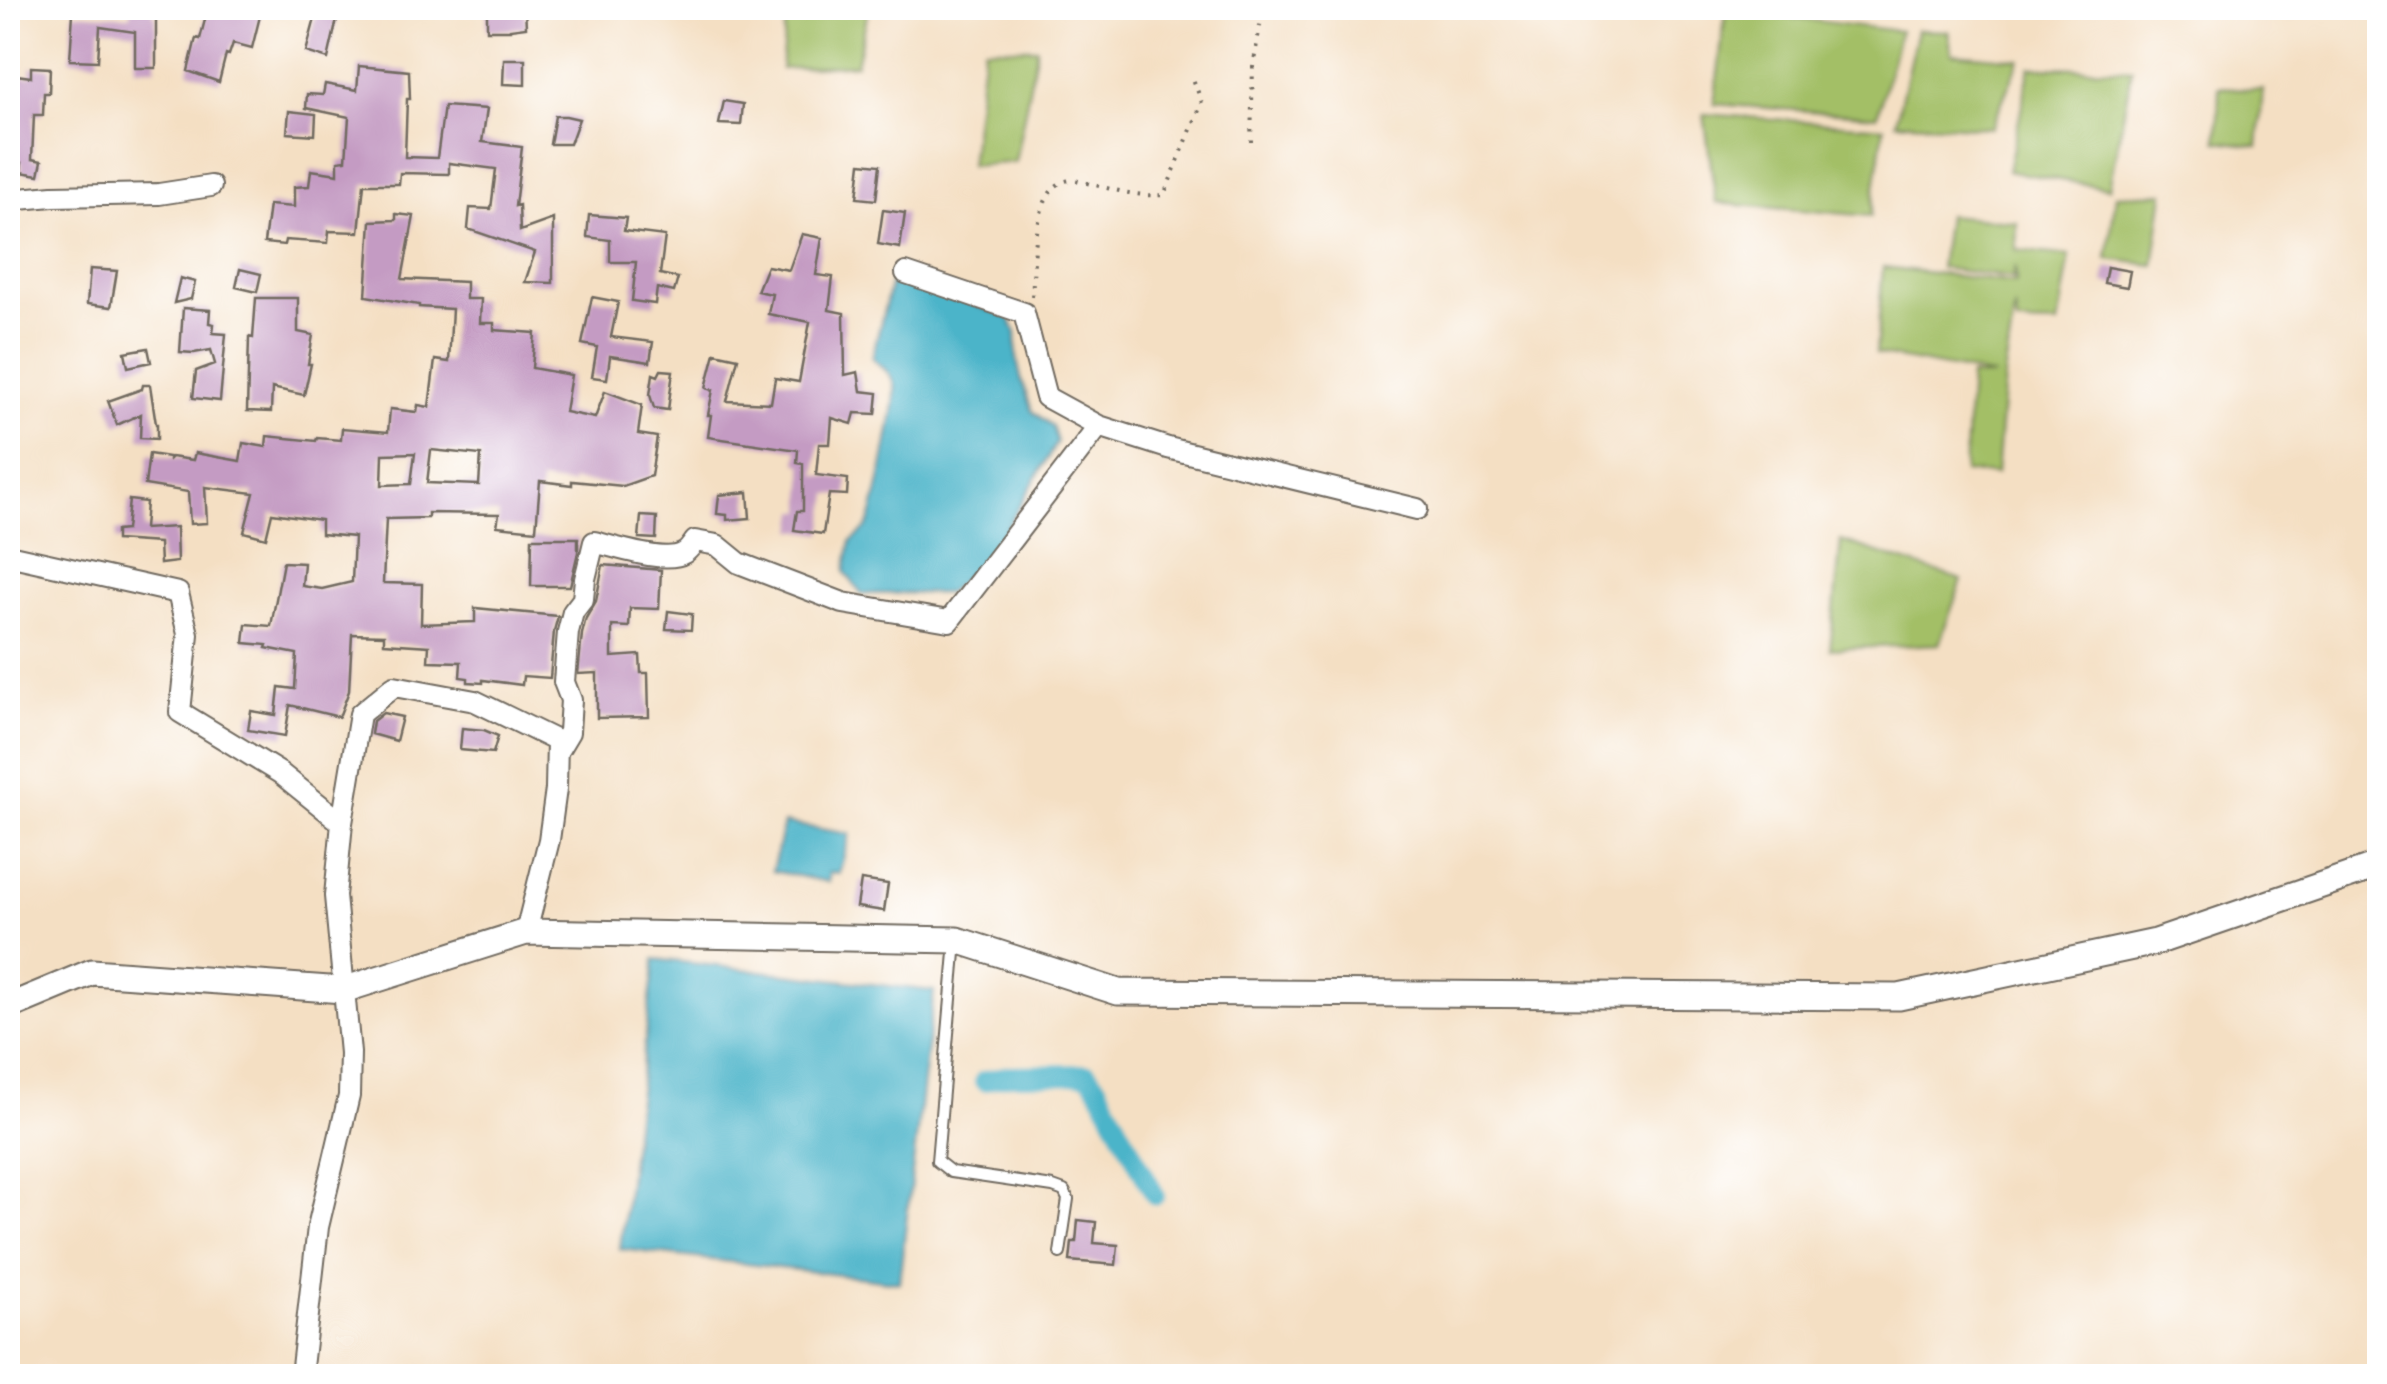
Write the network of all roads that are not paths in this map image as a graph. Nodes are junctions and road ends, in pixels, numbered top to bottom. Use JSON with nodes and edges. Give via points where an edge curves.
{"nodes":[{"id":1,"x":211,"y":186,"type":"dead end"},
{"id":2,"x":8,"y":200,"type":"edge"},
{"id":3,"x":906,"y":274,"type":"dead end"},
{"id":4,"x":1100,"y":426,"type":"junction"},
{"id":5,"x":1417,"y":509,"type":"dead end"},
{"id":6,"x":8,"y":555,"type":"edge"},
{"id":7,"x":557,"y":752,"type":"junction"},
{"id":8,"x":342,"y":823,"type":"junction"},
{"id":9,"x":2380,"y":866,"type":"edge"},
{"id":10,"x":526,"y":932,"type":"junction"},
{"id":11,"x":956,"y":940,"type":"junction"},
{"id":12,"x":343,"y":990,"type":"junction"},
{"id":13,"x":8,"y":1007,"type":"edge"},
{"id":14,"x":1060,"y":1253,"type":"dead end"},
{"id":15,"x":301,"y":1376,"type":"edge"}],
"edges":[{"from":1,"to":2,"type":"street"},
{"from":3,"to":4,"type":"street","via":[[1024,313],[1046,397]]},
{"from":4,"to":5,"type":"street"},
{"from":4,"to":7,"type":"street","via":[[949,622],[844,603],[739,563],[717,545],[695,541],[675,556],[594,542],[568,632],[569,732]]},
{"from":6,"to":8,"type":"street","via":[[178,592],[188,634],[180,712],[280,773]]},
{"from":7,"to":8,"type":"street","via":[[557,742],[474,701],[394,686],[360,714]]},
{"from":7,"to":10,"type":"street","via":[[549,840]]},
{"from":8,"to":12,"type":"street","via":[[336,896]]},
{"from":9,"to":11,"type":"street","via":[[2156,942],[1899,996],[1118,992]]},
{"from":10,"to":11,"type":"street"},
{"from":10,"to":12,"type":"street"},
{"from":11,"to":14,"type":"lane","via":[[937,1161],[951,1172],[1064,1191]]},
{"from":12,"to":13,"type":"street","via":[[92,972]]},
{"from":12,"to":15,"type":"street","via":[[348,1096],[318,1227]]}]}
